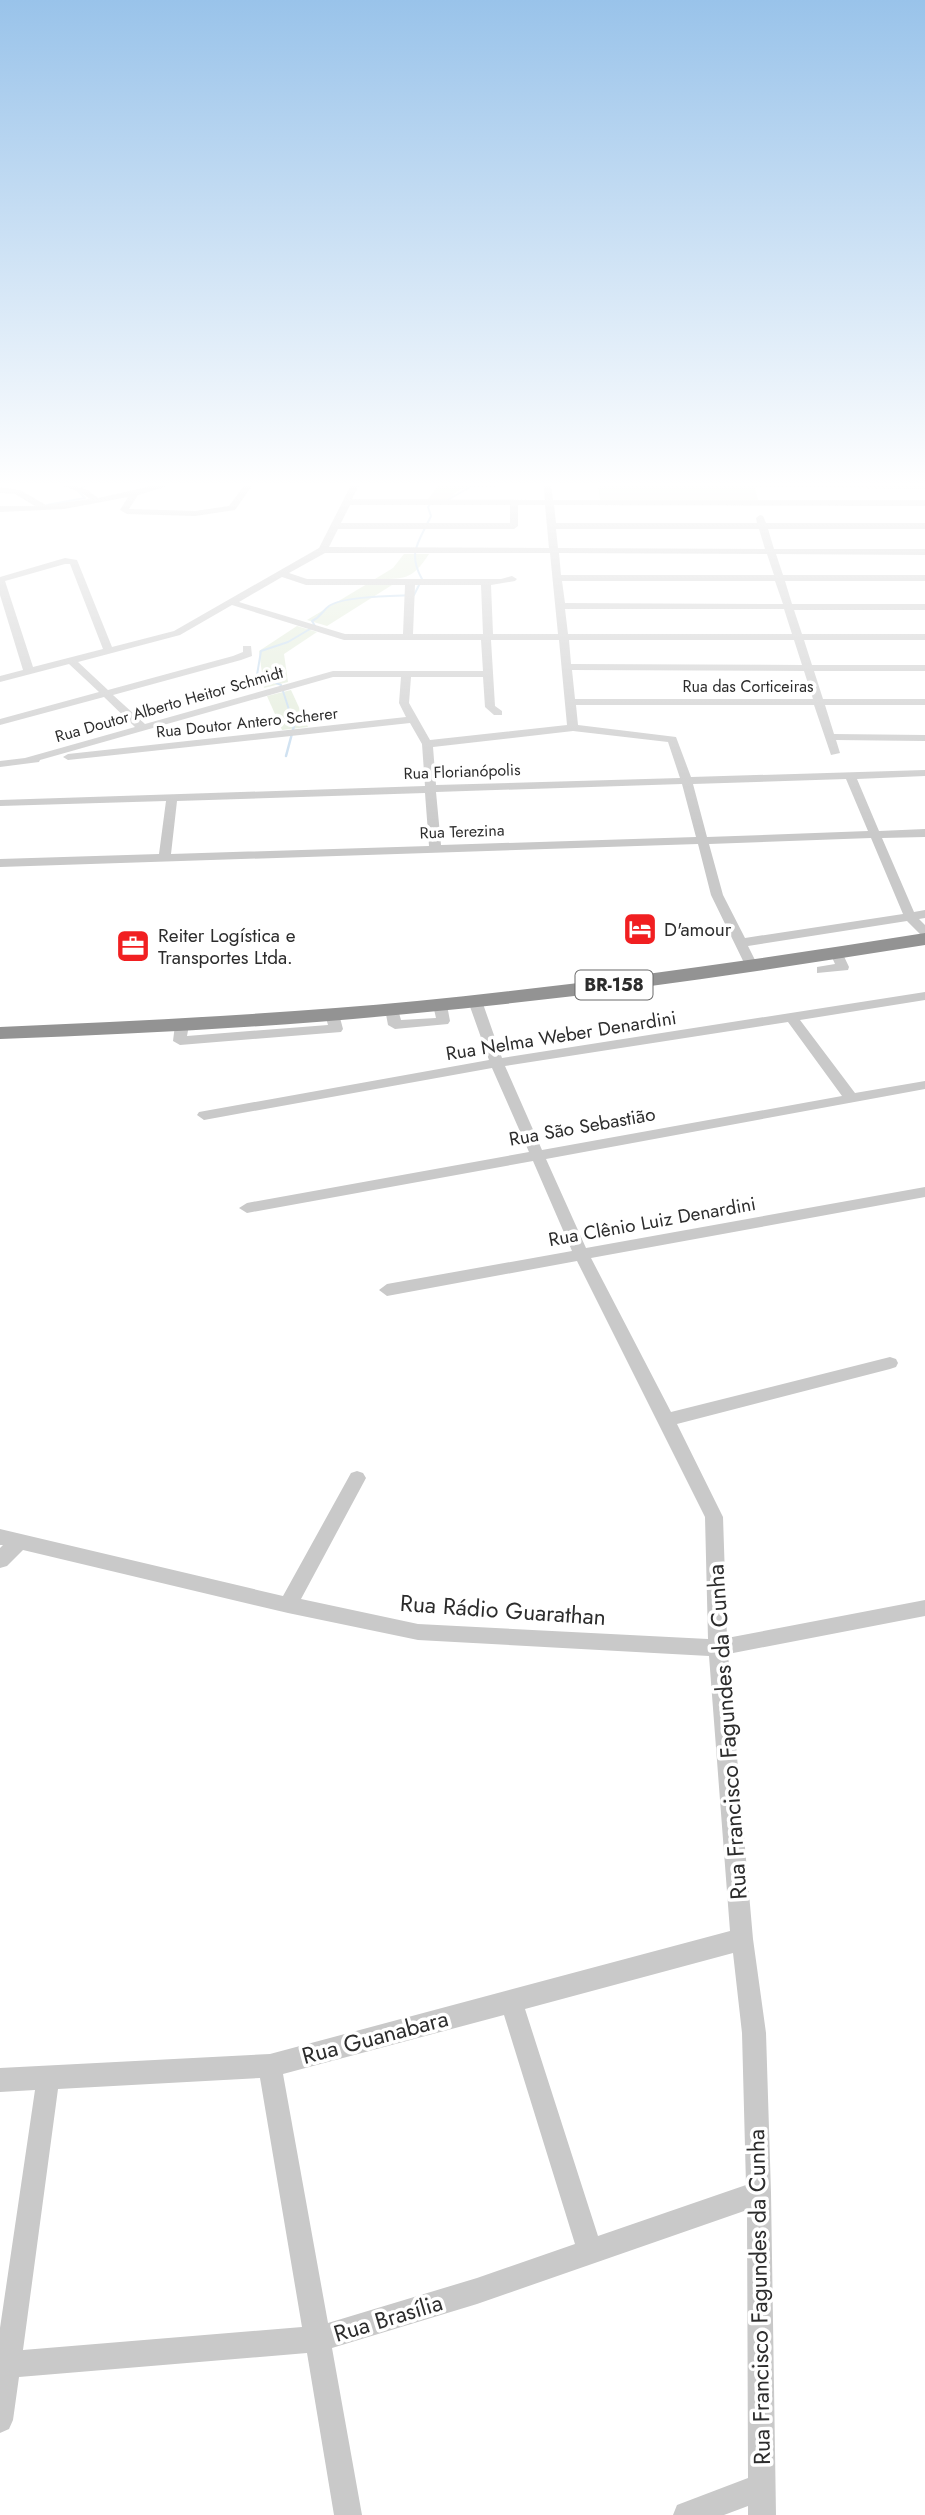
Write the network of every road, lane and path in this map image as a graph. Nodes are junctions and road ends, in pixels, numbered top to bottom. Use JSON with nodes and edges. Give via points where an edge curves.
{"nodes":[{"id":1,"x":6,"y":600,"type":"edge"},
{"id":2,"x":88,"y":600,"type":"edge"},
{"id":3,"x":235,"y":600,"type":"edge"},
{"id":4,"x":409,"y":600,"type":"edge"},
{"id":5,"x":486,"y":600,"type":"edge"},
{"id":6,"x":559,"y":600,"type":"edge"},
{"id":7,"x":786,"y":600,"type":"edge"},
{"id":8,"x":232,"y":602,"type":"junction"},
{"id":9,"x":560,"y":606,"type":"junction"},
{"id":10,"x":788,"y":607,"type":"junction"},
{"id":11,"x":925,"y":607,"type":"edge"},
{"id":12,"x":564,"y":636,"type":"junction"},
{"id":13,"x":798,"y":636,"type":"junction"},
{"id":14,"x":925,"y":636,"type":"edge"},
{"id":15,"x":408,"y":637,"type":"junction"},
{"id":16,"x":487,"y":637,"type":"junction"},
{"id":17,"x":247,"y":648,"type":"dead end"},
{"id":18,"x":109,"y":651,"type":"junction"},
{"id":19,"x":71,"y":661,"type":"junction"},
{"id":20,"x":567,"y":667,"type":"junction"},
{"id":21,"x":808,"y":668,"type":"junction"},
{"id":22,"x":925,"y":668,"type":"edge"},
{"id":23,"x":29,"y":672,"type":"junction"},
{"id":24,"x":406,"y":674,"type":"junction"},
{"id":25,"x":487,"y":674,"type":"junction"},
{"id":26,"x":0,"y":679,"type":"edge"},
{"id":27,"x":106,"y":693,"type":"junction"},
{"id":28,"x":570,"y":702,"type":"junction"},
{"id":29,"x":819,"y":702,"type":"junction"},
{"id":30,"x":925,"y":702,"type":"edge"},
{"id":31,"x":498,"y":712,"type":"dead end"},
{"id":32,"x":413,"y":719,"type":"junction"},
{"id":33,"x":0,"y":722,"type":"edge"},
{"id":34,"x":143,"y":728,"type":"junction"},
{"id":35,"x":573,"y":728,"type":"junction"},
{"id":36,"x":830,"y":737,"type":"junction"},
{"id":37,"x":925,"y":738,"type":"edge"},
{"id":38,"x":427,"y":744,"type":"junction"},
{"id":39,"x":93,"y":749,"type":"junction"},
{"id":40,"x":835,"y":753,"type":"dead end"},
{"id":41,"x":2,"y":761,"type":"edge"},
{"id":42,"x":925,"y":773,"type":"edge"},
{"id":43,"x":850,"y":776,"type":"junction"},
{"id":44,"x":687,"y":781,"type":"junction"},
{"id":45,"x":430,"y":788,"type":"junction"},
{"id":46,"x":172,"y":797,"type":"junction"},
{"id":47,"x":0,"y":803,"type":"edge"},
{"id":48,"x":925,"y":833,"type":"edge"},
{"id":49,"x":875,"y":834,"type":"junction"},
{"id":50,"x":703,"y":839,"type":"junction"},
{"id":51,"x":435,"y":848,"type":"junction"},
{"id":52,"x":165,"y":857,"type":"junction"},
{"id":53,"x":0,"y":863,"type":"edge"},
{"id":54,"x":925,"y":914,"type":"edge"},
{"id":55,"x":910,"y":916,"type":"junction"},
{"id":56,"x":925,"y":932,"type":"edge"},
{"id":57,"x":925,"y":939,"type":"edge"},
{"id":58,"x":740,"y":943,"type":"junction"},
{"id":59,"x":836,"y":953,"type":"junction"},
{"id":60,"x":752,"y":966,"type":"junction"},
{"id":61,"x":822,"y":970,"type":"dead end"},
{"id":62,"x":925,"y":996,"type":"edge"},
{"id":63,"x":475,"y":1001,"type":"junction"},
{"id":64,"x":791,"y":1017,"type":"junction"},
{"id":65,"x":0,"y":1033,"type":"edge"},
{"id":66,"x":497,"y":1063,"type":"junction"},
{"id":67,"x":925,"y":1085,"type":"edge"},
{"id":68,"x":850,"y":1098,"type":"junction"},
{"id":69,"x":204,"y":1115,"type":"dead end"},
{"id":70,"x":537,"y":1154,"type":"junction"},
{"id":71,"x":925,"y":1192,"type":"edge"},
{"id":72,"x":247,"y":1208,"type":"dead end"},
{"id":73,"x":581,"y":1254,"type":"junction"},
{"id":74,"x":387,"y":1290,"type":"dead end"},
{"id":75,"x":891,"y":1363,"type":"dead end"},
{"id":76,"x":666,"y":1420,"type":"junction"},
{"id":77,"x":357,"y":1478,"type":"dead end"},
{"id":78,"x":0,"y":1536,"type":"edge"},
{"id":79,"x":20,"y":1541,"type":"junction"},
{"id":80,"x":0,"y":1560,"type":"edge"},
{"id":81,"x":288,"y":1605,"type":"junction"},
{"id":82,"x":925,"y":1608,"type":"edge"},
{"id":83,"x":718,"y":1648,"type":"junction"},
{"id":84,"x":742,"y":1939,"type":"junction"},
{"id":85,"x":511,"y":2001,"type":"junction"},
{"id":86,"x":270,"y":2066,"type":"junction"},
{"id":87,"x":48,"y":2079,"type":"junction"},
{"id":88,"x":0,"y":2080,"type":"edge"},
{"id":89,"x":759,"y":2193,"type":"junction"},
{"id":90,"x":590,"y":2252,"type":"junction"},
{"id":91,"x":317,"y":2339,"type":"junction"},
{"id":92,"x":4,"y":2365,"type":"edge"},
{"id":93,"x":0,"y":2420,"type":"edge"},
{"id":94,"x":762,"y":2487,"type":"junction"},
{"id":95,"x":348,"y":2515,"type":"edge"},
{"id":96,"x":687,"y":2515,"type":"edge"},
{"id":97,"x":762,"y":2515,"type":"edge"}],
"edges":[{"from":1,"to":23,"type":"street"},
{"from":2,"to":18,"type":"street"},
{"from":3,"to":8,"type":"street"},
{"from":4,"to":15,"type":"street"},
{"from":5,"to":16,"type":"street"},
{"from":6,"to":9,"type":"street"},
{"from":7,"to":10,"type":"street"},
{"from":8,"to":15,"type":"street","via":[[344,636]]},
{"from":8,"to":18,"type":"street","via":[[177,633]]},
{"from":9,"to":10,"type":"street"},
{"from":9,"to":12,"type":"street"},
{"from":10,"to":11,"type":"street"},
{"from":10,"to":13,"type":"street"},
{"from":12,"to":13,"type":"street"},
{"from":12,"to":16,"type":"street"},
{"from":12,"to":20,"type":"street"},
{"from":13,"to":14,"type":"street"},
{"from":13,"to":21,"type":"street"},
{"from":15,"to":16,"type":"street"},
{"from":16,"to":25,"type":"street"},
{"from":17,"to":27,"type":"street","via":[[248,654]]},
{"from":18,"to":19,"type":"street"},
{"from":19,"to":23,"type":"street"},
{"from":19,"to":27,"type":"street"},
{"from":20,"to":21,"type":"street"},
{"from":20,"to":28,"type":"street"},
{"from":21,"to":22,"type":"street"},
{"from":21,"to":29,"type":"street"},
{"from":23,"to":26,"type":"street"},
{"from":24,"to":25,"type":"street","name":"Rua Doutor Alberto Heitor Schmidt"},
{"from":24,"to":32,"type":"street","via":[[404,703]]},
{"from":24,"to":34,"type":"street","name":"Rua Doutor Alberto Heitor Schmidt","via":[[333,674]]},
{"from":25,"to":31,"type":"street","via":[[490,707]]},
{"from":27,"to":33,"type":"street"},
{"from":27,"to":34,"type":"street"},
{"from":28,"to":29,"type":"street","name":"Rua das Corticeiras"},
{"from":28,"to":35,"type":"street"},
{"from":29,"to":30,"type":"street","name":"Rua das Corticeiras"},
{"from":29,"to":36,"type":"street"},
{"from":32,"to":38,"type":"street"},
{"from":32,"to":39,"type":"street","name":"Rua Doutor Antero Scherer"},
{"from":34,"to":39,"type":"street","name":"Rua Doutor Alberto Heitor Schmidt"},
{"from":35,"to":38,"type":"street"},
{"from":35,"to":44,"type":"street","via":[[672,739]]},
{"from":36,"to":37,"type":"street"},
{"from":36,"to":40,"type":"street"},
{"from":38,"to":45,"type":"street"},
{"from":39,"to":41,"type":"street","name":"Rua Doutor Antero Scherer"},
{"from":42,"to":43,"type":"street","name":"Rua Florianópolis"},
{"from":43,"to":44,"type":"street","name":"Rua Florianópolis"},
{"from":43,"to":49,"type":"street"},
{"from":44,"to":45,"type":"street","name":"Rua Florianópolis"},
{"from":44,"to":50,"type":"street"},
{"from":45,"to":46,"type":"street","name":"Rua Florianópolis"},
{"from":45,"to":51,"type":"street"},
{"from":46,"to":47,"type":"street","name":"Rua Florianópolis"},
{"from":46,"to":52,"type":"street"},
{"from":48,"to":49,"type":"street","name":"Rua Terezina"},
{"from":49,"to":50,"type":"street","name":"Rua Terezina"},
{"from":49,"to":55,"type":"street"},
{"from":50,"to":51,"type":"street","name":"Rua Terezina"},
{"from":50,"to":58,"type":"street","via":[[717,895]]},
{"from":51,"to":52,"type":"street","name":"Rua Terezina"},
{"from":52,"to":53,"type":"street","name":"Rua Terezina"},
{"from":54,"to":55,"type":"street"},
{"from":55,"to":56,"type":"street"},
{"from":55,"to":58,"type":"street"},
{"from":57,"to":59,"type":"highway","number":"BR-158"},
{"from":58,"to":60,"type":"street"},
{"from":59,"to":60,"type":"highway","number":"BR-158"},
{"from":59,"to":61,"type":"street","via":[[843,967]]},
{"from":60,"to":63,"type":"highway","number":"BR-158"},
{"from":62,"to":64,"type":"street","name":"Rua Nelma Weber Denardini"},
{"from":63,"to":65,"type":"highway","number":"BR-158","via":[[218,1030],[181,1025]]},
{"from":63,"to":66,"type":"street","name":"Rua Francisco Fagundes da Cunha"},
{"from":64,"to":66,"type":"street","name":"Rua Nelma Weber Denardini"},
{"from":64,"to":68,"type":"street"},
{"from":66,"to":69,"type":"street","name":"Rua Nelma Weber Denardini"},
{"from":66,"to":70,"type":"street","name":"Rua Francisco Fagundes da Cunha"},
{"from":67,"to":68,"type":"street","name":"Rua São Sebastião"},
{"from":68,"to":70,"type":"street","name":"Rua São Sebastião"},
{"from":70,"to":72,"type":"street","name":"Rua São Sebastião"},
{"from":70,"to":73,"type":"street","name":"Rua Francisco Fagundes da Cunha"},
{"from":71,"to":73,"type":"street","name":"Rua Clênio Luiz Denardini"},
{"from":73,"to":74,"type":"street","name":"Rua Clênio Luiz Denardini"},
{"from":73,"to":76,"type":"street","name":"Rua Francisco Fagundes da Cunha"},
{"from":75,"to":76,"type":"street"},
{"from":76,"to":83,"type":"street","name":"Rua Francisco Fagundes da Cunha","via":[[714,1517]]},
{"from":77,"to":81,"type":"street"},
{"from":78,"to":79,"type":"street","name":"Rua Rádio Guarathan"},
{"from":79,"to":80,"type":"street"},
{"from":79,"to":81,"type":"street","name":"Rua Rádio Guarathan"},
{"from":81,"to":83,"type":"street","name":"Rua Rádio Guarathan","via":[[418,1632]]},
{"from":82,"to":83,"type":"street","name":"Rua Rádio Guarathan"},
{"from":83,"to":84,"type":"street","name":"Rua Francisco Fagundes da Cunha"},
{"from":84,"to":85,"type":"street","name":"Rua Guanabara"},
{"from":84,"to":89,"type":"street","name":"Rua Francisco Fagundes da Cunha","via":[[754,2033]]},
{"from":85,"to":86,"type":"street","name":"Rua Guanabara"},
{"from":85,"to":90,"type":"street"},
{"from":86,"to":87,"type":"street","name":"Rua Guanabara"},
{"from":86,"to":91,"type":"street"},
{"from":87,"to":88,"type":"street","name":"Rua Guanabara"},
{"from":87,"to":92,"type":"street"},
{"from":89,"to":90,"type":"street","name":"Rua Brasília"},
{"from":89,"to":94,"type":"street","name":"Rua Francisco Fagundes da Cunha"},
{"from":90,"to":91,"type":"street","name":"Rua Brasília"},
{"from":91,"to":92,"type":"street","name":"Rua Brasília"},
{"from":91,"to":95,"type":"street"},
{"from":92,"to":93,"type":"street"},
{"from":94,"to":96,"type":"street"},
{"from":94,"to":97,"type":"street","name":"Rua Francisco Fagundes da Cunha"}]}
